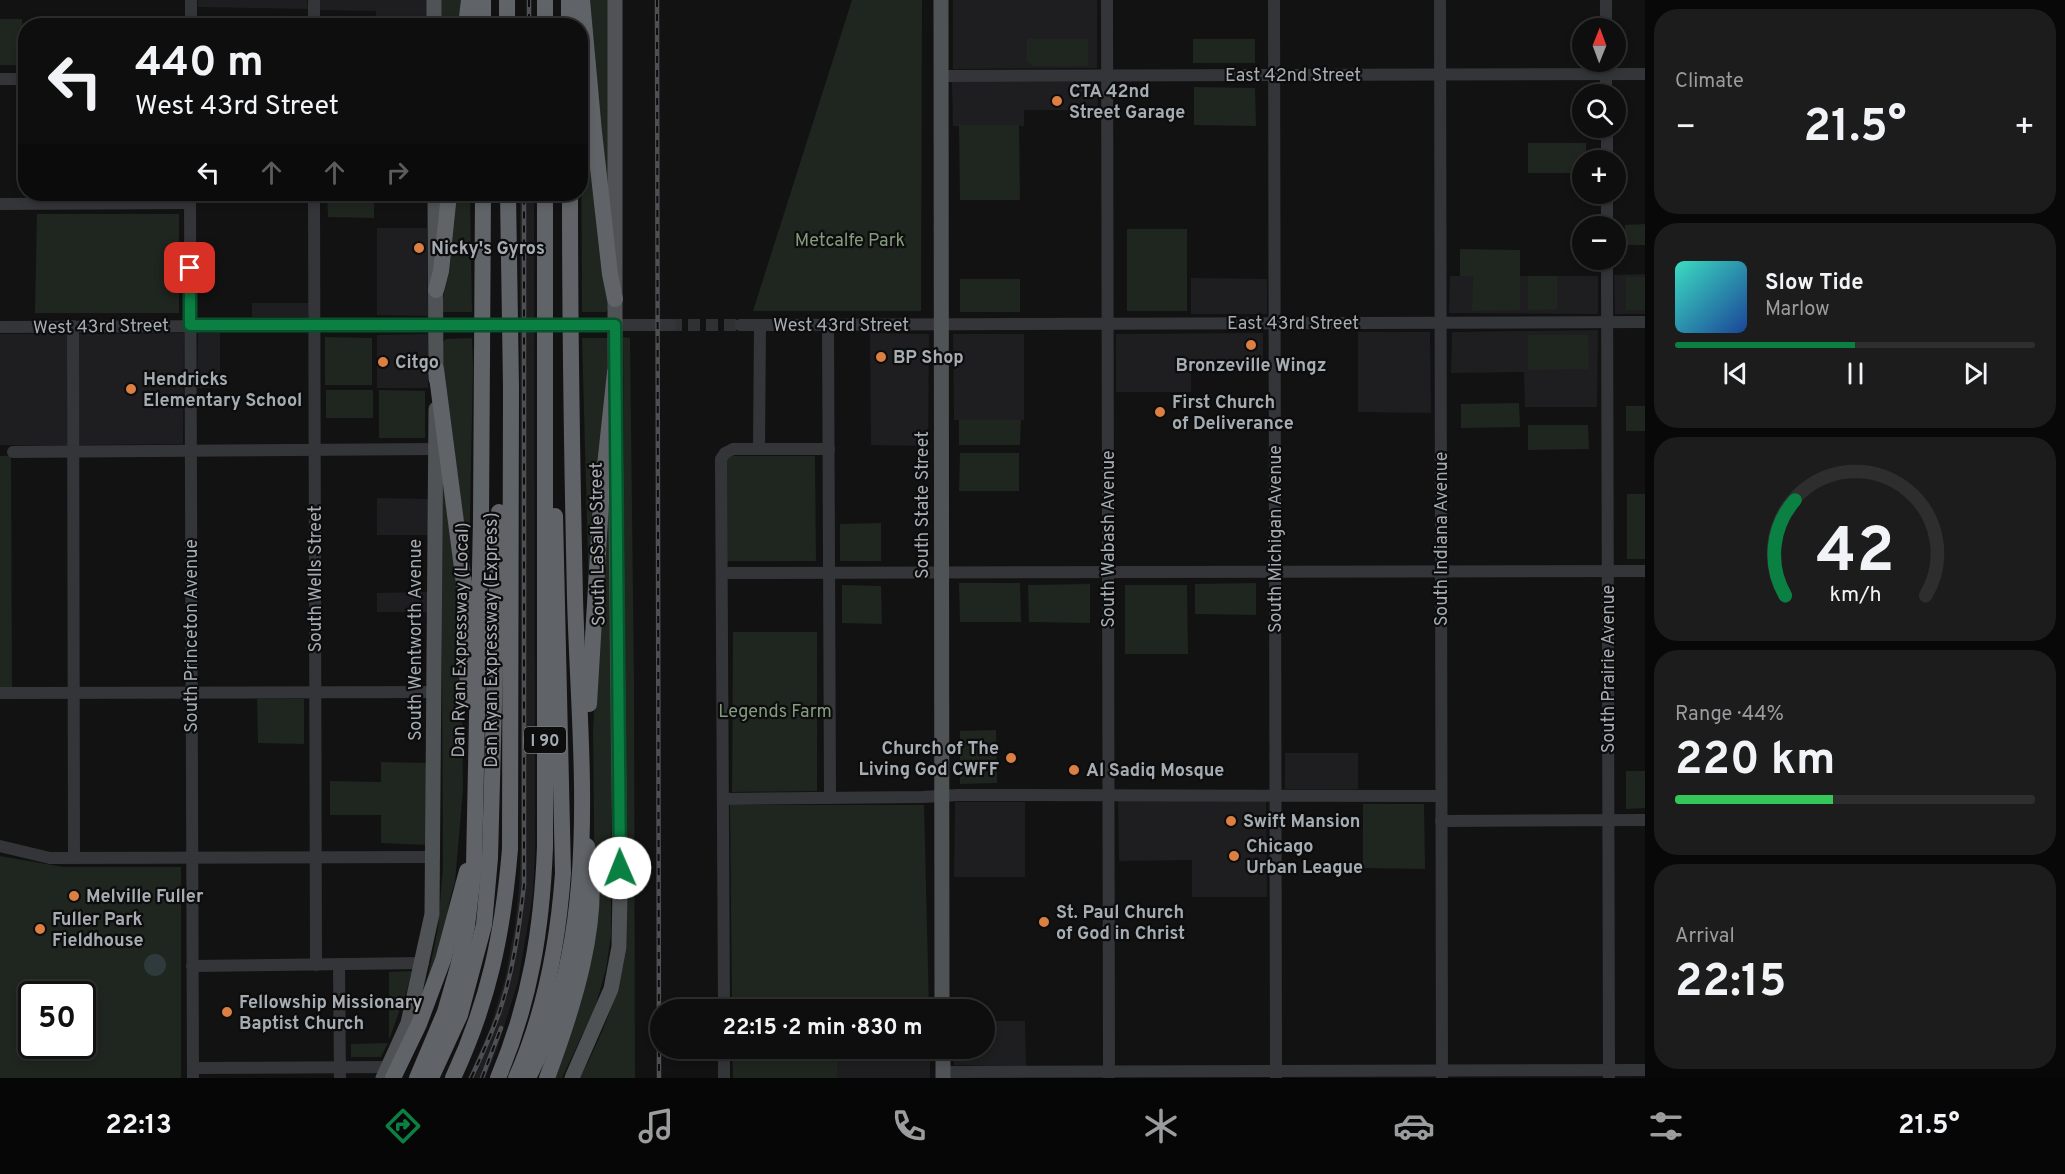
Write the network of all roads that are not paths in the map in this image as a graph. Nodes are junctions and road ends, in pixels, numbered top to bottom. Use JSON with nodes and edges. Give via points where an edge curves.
{"nodes":[{"id":1,"x":191,"y":0,"type":"edge"},
{"id":2,"x":314,"y":0,"type":"edge"},
{"id":3,"x":434,"y":0,"type":"edge"},
{"id":4,"x":469,"y":0,"type":"edge"},
{"id":5,"x":483,"y":0,"type":"edge"},
{"id":6,"x":507,"y":0,"type":"edge"},
{"id":7,"x":545,"y":0,"type":"edge"},
{"id":8,"x":569,"y":0,"type":"edge"},
{"id":9,"x":582,"y":0,"type":"edge"},
{"id":10,"x":615,"y":0,"type":"edge"},
{"id":11,"x":941,"y":0,"type":"edge"},
{"id":12,"x":1107,"y":0,"type":"edge"},
{"id":13,"x":1274,"y":0,"type":"edge"},
{"id":14,"x":1440,"y":0,"type":"edge"},
{"id":15,"x":1606,"y":0,"type":"edge"},
{"id":16,"x":190,"y":18,"type":"edge"},
{"id":17,"x":314,"y":18,"type":"edge"},
{"id":18,"x":434,"y":18,"type":"edge"},
{"id":19,"x":467,"y":18,"type":"edge"},
{"id":20,"x":483,"y":18,"type":"edge"},
{"id":21,"x":507,"y":18,"type":"edge"},
{"id":22,"x":545,"y":18,"type":"edge"},
{"id":23,"x":570,"y":18,"type":"edge"},
{"id":24,"x":584,"y":18,"type":"edge"},
{"id":25,"x":1606,"y":18,"type":"edge"},
{"id":26,"x":588,"y":66,"type":"edge"},
{"id":27,"x":1572,"y":69,"type":"edge"},
{"id":28,"x":1626,"y":71,"type":"edge"},
{"id":29,"x":1440,"y":74,"type":"junction"},
{"id":30,"x":1645,"y":74,"type":"edge"},
{"id":31,"x":1107,"y":75,"type":"junction"},
{"id":32,"x":1274,"y":75,"type":"junction"},
{"id":33,"x":941,"y":76,"type":"junction"},
{"id":34,"x":0,"y":79,"type":"edge"},
{"id":35,"x":18,"y":79,"type":"edge"},
{"id":36,"x":114,"y":201,"type":"edge"},
{"id":37,"x":190,"y":201,"type":"edge"},
{"id":38,"x":314,"y":201,"type":"edge"},
{"id":39,"x":435,"y":201,"type":"edge"},
{"id":40,"x":448,"y":201,"type":"edge"},
{"id":41,"x":483,"y":201,"type":"edge"},
{"id":42,"x":508,"y":201,"type":"edge"},
{"id":43,"x":545,"y":201,"type":"edge"},
{"id":44,"x":570,"y":201,"type":"edge"},
{"id":45,"x":0,"y":204,"type":"edge"},
{"id":46,"x":1607,"y":270,"type":"edge"},
{"id":47,"x":436,"y":290,"type":"junction"},
{"id":48,"x":615,"y":299,"type":"junction"},
{"id":49,"x":1607,"y":322,"type":"junction"},
{"id":50,"x":1645,"y":322,"type":"edge"},
{"id":51,"x":1275,"y":323,"type":"junction"},
{"id":52,"x":1440,"y":323,"type":"junction"},
{"id":53,"x":1108,"y":324,"type":"junction"},
{"id":54,"x":190,"y":325,"type":"junction"},
{"id":55,"x":315,"y":325,"type":"junction"},
{"id":56,"x":435,"y":325,"type":"junction"},
{"id":57,"x":615,"y":325,"type":"junction"},
{"id":58,"x":670,"y":325,"type":"tunnel mouth"},
{"id":59,"x":740,"y":325,"type":"tunnel mouth"},
{"id":60,"x":760,"y":325,"type":"junction"},
{"id":61,"x":828,"y":325,"type":"junction"},
{"id":62,"x":942,"y":325,"type":"junction"},
{"id":63,"x":74,"y":326,"type":"junction"},
{"id":64,"x":0,"y":327,"type":"edge"},
{"id":65,"x":436,"y":369,"type":"junction"},
{"id":66,"x":615,"y":372,"type":"junction"},
{"id":67,"x":545,"y":395,"type":"junction"},
{"id":68,"x":436,"y":449,"type":"junction"},
{"id":69,"x":510,"y":449,"type":"junction"},
{"id":70,"x":759,"y":449,"type":"junction"},
{"id":71,"x":829,"y":449,"type":"junction"},
{"id":72,"x":315,"y":450,"type":"junction"},
{"id":73,"x":191,"y":451,"type":"junction"},
{"id":74,"x":13,"y":452,"type":"dead end"},
{"id":75,"x":73,"y":452,"type":"junction"},
{"id":76,"x":1441,"y":571,"type":"junction"},
{"id":77,"x":1608,"y":571,"type":"junction"},
{"id":78,"x":1645,"y":571,"type":"edge"},
{"id":79,"x":1108,"y":572,"type":"junction"},
{"id":80,"x":1274,"y":572,"type":"junction"},
{"id":81,"x":722,"y":573,"type":"junction"},
{"id":82,"x":829,"y":573,"type":"junction"},
{"id":83,"x":942,"y":573,"type":"junction"},
{"id":84,"x":316,"y":692,"type":"junction"},
{"id":85,"x":435,"y":692,"type":"junction"},
{"id":86,"x":0,"y":693,"type":"edge"},
{"id":87,"x":73,"y":693,"type":"junction"},
{"id":88,"x":192,"y":693,"type":"junction"},
{"id":89,"x":582,"y":750,"type":"junction"},
{"id":90,"x":477,"y":780,"type":"junction"},
{"id":91,"x":942,"y":796,"type":"junction"},
{"id":92,"x":1108,"y":796,"type":"junction"},
{"id":93,"x":1275,"y":796,"type":"junction"},
{"id":94,"x":1441,"y":796,"type":"junction"},
{"id":95,"x":830,"y":798,"type":"junction"},
{"id":96,"x":723,"y":799,"type":"junction"},
{"id":97,"x":1608,"y":820,"type":"junction"},
{"id":98,"x":1645,"y":820,"type":"edge"},
{"id":99,"x":1441,"y":821,"type":"junction"},
{"id":100,"x":583,"y":828,"type":"junction"},
{"id":101,"x":476,"y":839,"type":"junction"},
{"id":102,"x":0,"y":846,"type":"edge"},
{"id":103,"x":434,"y":857,"type":"junction"},
{"id":104,"x":74,"y":858,"type":"junction"},
{"id":105,"x":192,"y":858,"type":"junction"},
{"id":106,"x":316,"y":858,"type":"junction"},
{"id":107,"x":423,"y":963,"type":"junction"},
{"id":108,"x":316,"y":964,"type":"junction"},
{"id":109,"x":339,"y":964,"type":"junction"},
{"id":110,"x":192,"y":966,"type":"junction"},
{"id":111,"x":724,"y":999,"type":"edge"},
{"id":112,"x":942,"y":999,"type":"edge"},
{"id":113,"x":724,"y":1059,"type":"edge"},
{"id":114,"x":942,"y":1059,"type":"edge"},
{"id":115,"x":1645,"y":1070,"type":"edge"},
{"id":116,"x":340,"y":1072,"type":"edge"},
{"id":117,"x":193,"y":1073,"type":"edge"},
{"id":118,"x":388,"y":1074,"type":"edge"},
{"id":119,"x":1442,"y":1074,"type":"edge"},
{"id":120,"x":1609,"y":1074,"type":"edge"},
{"id":121,"x":942,"y":1075,"type":"edge"},
{"id":122,"x":1109,"y":1075,"type":"edge"},
{"id":123,"x":1276,"y":1075,"type":"edge"},
{"id":124,"x":417,"y":1078,"type":"edge"},
{"id":125,"x":431,"y":1078,"type":"edge"},
{"id":126,"x":453,"y":1078,"type":"edge"},
{"id":127,"x":498,"y":1078,"type":"edge"},
{"id":128,"x":516,"y":1078,"type":"edge"},
{"id":129,"x":528,"y":1078,"type":"edge"},
{"id":130,"x":547,"y":1078,"type":"edge"},
{"id":131,"x":572,"y":1078,"type":"edge"},
{"id":132,"x":724,"y":1078,"type":"edge"}],
"edges":[{"from":1,"to":16,"type":"street"},
{"from":2,"to":17,"type":"street"},
{"from":3,"to":18,"type":"main road"},
{"from":4,"to":19,"type":"highway"},
{"from":5,"to":20,"type":"highway"},
{"from":6,"to":21,"type":"highway"},
{"from":7,"to":22,"type":"highway"},
{"from":8,"to":23,"type":"highway"},
{"from":9,"to":24,"type":"highway"},
{"from":10,"to":48,"type":"main road","name":"South LaSalle Street"},
{"from":11,"to":33,"type":"main road","name":"South State Street"},
{"from":12,"to":31,"type":"street","name":"South Wabash Avenue"},
{"from":13,"to":32,"type":"street","name":"South Michigan Avenue"},
{"from":14,"to":29,"type":"street","name":"South Indiana Avenue"},
{"from":15,"to":25,"type":"street"},
{"from":26,"to":48,"type":"highway"},
{"from":27,"to":29,"type":"street","name":"East 42nd Street"},
{"from":28,"to":30,"type":"street","name":"East 42nd Street"},
{"from":29,"to":32,"type":"street","name":"East 42nd Street"},
{"from":29,"to":52,"type":"street","name":"South Indiana Avenue"},
{"from":31,"to":32,"type":"street","name":"East 42nd Street"},
{"from":31,"to":33,"type":"street","name":"East 42nd Street"},
{"from":31,"to":53,"type":"street","name":"South Wabash Avenue"},
{"from":32,"to":51,"type":"street","name":"South Michigan Avenue"},
{"from":33,"to":62,"type":"main road","name":"South State Street"},
{"from":34,"to":35,"type":"street"},
{"from":36,"to":45,"type":"street"},
{"from":37,"to":54,"type":"street","name":"South Princeton Avenue"},
{"from":38,"to":55,"type":"street","name":"South Wells Street"},
{"from":39,"to":47,"type":"main road","name":"South Wentworth Avenue"},
{"from":40,"to":47,"type":"highway"},
{"from":41,"to":90,"type":"highway","name":"Dan Ryan Expressway (Local)"},
{"from":42,"to":69,"type":"highway","name":"Dan Ryan Expressway (Express)","number":"I 90"},
{"from":43,"to":67,"type":"highway","number":"I 90"},
{"from":44,"to":89,"type":"highway","number":"I 90","via":[[570,383]]},
{"from":46,"to":49,"type":"street","name":"South Prairie Avenue"},
{"from":47,"to":56,"type":"main road","name":"South Wentworth Avenue"},
{"from":48,"to":57,"type":"main road","name":"South LaSalle Street"},
{"from":49,"to":50,"type":"street","name":"East 43rd Street"},
{"from":49,"to":52,"type":"street","name":"East 43rd Street"},
{"from":49,"to":77,"type":"street","name":"South Prairie Avenue"},
{"from":51,"to":52,"type":"street","name":"East 43rd Street"},
{"from":51,"to":53,"type":"street","name":"East 43rd Street"},
{"from":51,"to":80,"type":"street","name":"South Michigan Avenue"},
{"from":52,"to":76,"type":"street","name":"South Indiana Avenue"},
{"from":53,"to":62,"type":"street","name":"East 43rd Street"},
{"from":53,"to":79,"type":"street","name":"South Wabash Avenue"},
{"from":54,"to":55,"type":"street","name":"West 43rd Street"},
{"from":54,"to":63,"type":"street","name":"West 43rd Street"},
{"from":54,"to":73,"type":"street","name":"South Princeton Avenue"},
{"from":55,"to":56,"type":"street","name":"West 43rd Street"},
{"from":55,"to":72,"type":"street","name":"South Wells Street"},
{"from":56,"to":57,"type":"street","name":"West 43rd Street","bridge":true},
{"from":56,"to":65,"type":"main road","name":"South Wentworth Avenue"},
{"from":57,"to":58,"type":"street","name":"West 43rd Street"},
{"from":57,"to":66,"type":"main road","name":"South LaSalle Street"},
{"from":59,"to":60,"type":"street","name":"West 43rd Street"},
{"from":60,"to":61,"type":"street","name":"West 43rd Street"},
{"from":60,"to":70,"type":"street"},
{"from":61,"to":62,"type":"street","name":"West 43rd Street"},
{"from":61,"to":71,"type":"street"},
{"from":62,"to":83,"type":"main road","name":"South State Street"},
{"from":63,"to":64,"type":"street","name":"West 43rd Street"},
{"from":63,"to":75,"type":"street"},
{"from":65,"to":68,"type":"main road","name":"South Wentworth Avenue"},
{"from":65,"to":90,"type":"highway","via":[[465,591],[468,740]]},
{"from":66,"to":89,"type":"highway","via":[[601,503],[589,717]]},
{"from":66,"to":131,"type":"main road","name":"South LaSalle Street","via":[[619,947],[610,989]]},
{"from":67,"to":127,"type":"highway","number":"I 90","via":[[543,893],[539,935],[522,1014]]},
{"from":67,"to":128,"type":"highway","via":[[554,442],[563,873],[560,916],[546,989],[531,1045]]},
{"from":68,"to":72,"type":"street"},
{"from":68,"to":85,"type":"main road","name":"South Wentworth Avenue"},
{"from":69,"to":125,"type":"highway","via":[[500,504],[490,858],[484,925],[460,1015]]},
{"from":69,"to":126,"type":"highway","name":"Dan Ryan Expressway (Express)","number":"I 90","via":[[510,849],[506,898],[488,987]]},
{"from":70,"to":71,"type":"street"},
{"from":70,"to":81,"type":"street","via":[[733,449],[721,459]]},
{"from":71,"to":82,"type":"street"},
{"from":72,"to":73,"type":"street"},
{"from":72,"to":84,"type":"street","name":"South Wells Street"},
{"from":73,"to":75,"type":"street"},
{"from":73,"to":88,"type":"street","name":"South Princeton Avenue"},
{"from":74,"to":75,"type":"street"},
{"from":75,"to":87,"type":"street"},
{"from":76,"to":77,"type":"street"},
{"from":76,"to":80,"type":"street"},
{"from":76,"to":94,"type":"street","name":"South Indiana Avenue"},
{"from":77,"to":78,"type":"street"},
{"from":77,"to":97,"type":"street","name":"South Prairie Avenue"},
{"from":79,"to":80,"type":"street"},
{"from":79,"to":83,"type":"street"},
{"from":79,"to":92,"type":"street","name":"South Wabash Avenue"},
{"from":80,"to":93,"type":"street","name":"South Michigan Avenue"},
{"from":81,"to":82,"type":"street"},
{"from":81,"to":96,"type":"street"},
{"from":82,"to":83,"type":"street"},
{"from":82,"to":95,"type":"street"},
{"from":83,"to":91,"type":"main road","name":"South State Street"},
{"from":84,"to":85,"type":"street"},
{"from":84,"to":88,"type":"street"},
{"from":84,"to":106,"type":"street","name":"South Wells Street"},
{"from":85,"to":103,"type":"main road","name":"South Wentworth Avenue"},
{"from":86,"to":87,"type":"street"},
{"from":87,"to":88,"type":"street"},
{"from":87,"to":104,"type":"street"},
{"from":88,"to":105,"type":"street","name":"South Princeton Avenue"},
{"from":89,"to":100,"type":"highway","number":"I 90"},
{"from":90,"to":101,"type":"highway","name":"Dan Ryan Expressway (Local)"},
{"from":91,"to":92,"type":"street"},
{"from":91,"to":95,"type":"street"},
{"from":91,"to":112,"type":"main road","name":"South State Street"},
{"from":92,"to":93,"type":"street"},
{"from":92,"to":122,"type":"street","name":"South Wabash Avenue"},
{"from":93,"to":94,"type":"street"},
{"from":93,"to":123,"type":"street","name":"South Michigan Avenue"},
{"from":94,"to":99,"type":"street","name":"South Indiana Avenue"},
{"from":95,"to":96,"type":"street"},
{"from":96,"to":111,"type":"street"},
{"from":97,"to":98,"type":"street"},
{"from":97,"to":99,"type":"street"},
{"from":97,"to":120,"type":"street","name":"South Prairie Avenue"},
{"from":99,"to":119,"type":"street","name":"South Indiana Avenue"},
{"from":100,"to":129,"type":"highway","number":"I 90","via":[[567,963],[549,1027]]},
{"from":100,"to":130,"type":"highway","via":[[592,866],[589,924],[581,974]]},
{"from":101,"to":118,"type":"highway","via":[[443,960],[419,1024]]},
{"from":101,"to":124,"type":"highway","name":"Dan Ryan Expressway (Local)","via":[[472,895],[458,967],[445,1012]]},
{"from":102,"to":104,"type":"street","via":[[50,858]]},
{"from":103,"to":106,"type":"street"},
{"from":103,"to":107,"type":"main road","name":"South Wentworth Avenue","via":[[432,914]]},
{"from":104,"to":105,"type":"street"},
{"from":105,"to":106,"type":"street"},
{"from":105,"to":110,"type":"street","name":"South Princeton Avenue"},
{"from":106,"to":108,"type":"street","name":"South Wells Street"},
{"from":107,"to":109,"type":"street"},
{"from":107,"to":118,"type":"main road","name":"South Wentworth Avenue","via":[[408,1023]]},
{"from":108,"to":109,"type":"street"},
{"from":108,"to":110,"type":"street"},
{"from":109,"to":116,"type":"street"},
{"from":110,"to":117,"type":"street","name":"South Princeton Avenue"},
{"from":113,"to":132,"type":"street"},
{"from":114,"to":121,"type":"main road"},
{"from":115,"to":120,"type":"street"},
{"from":116,"to":117,"type":"street"},
{"from":116,"to":118,"type":"street"},
{"from":119,"to":120,"type":"street"},
{"from":119,"to":123,"type":"street"},
{"from":121,"to":122,"type":"street"},
{"from":122,"to":123,"type":"street"}]}
